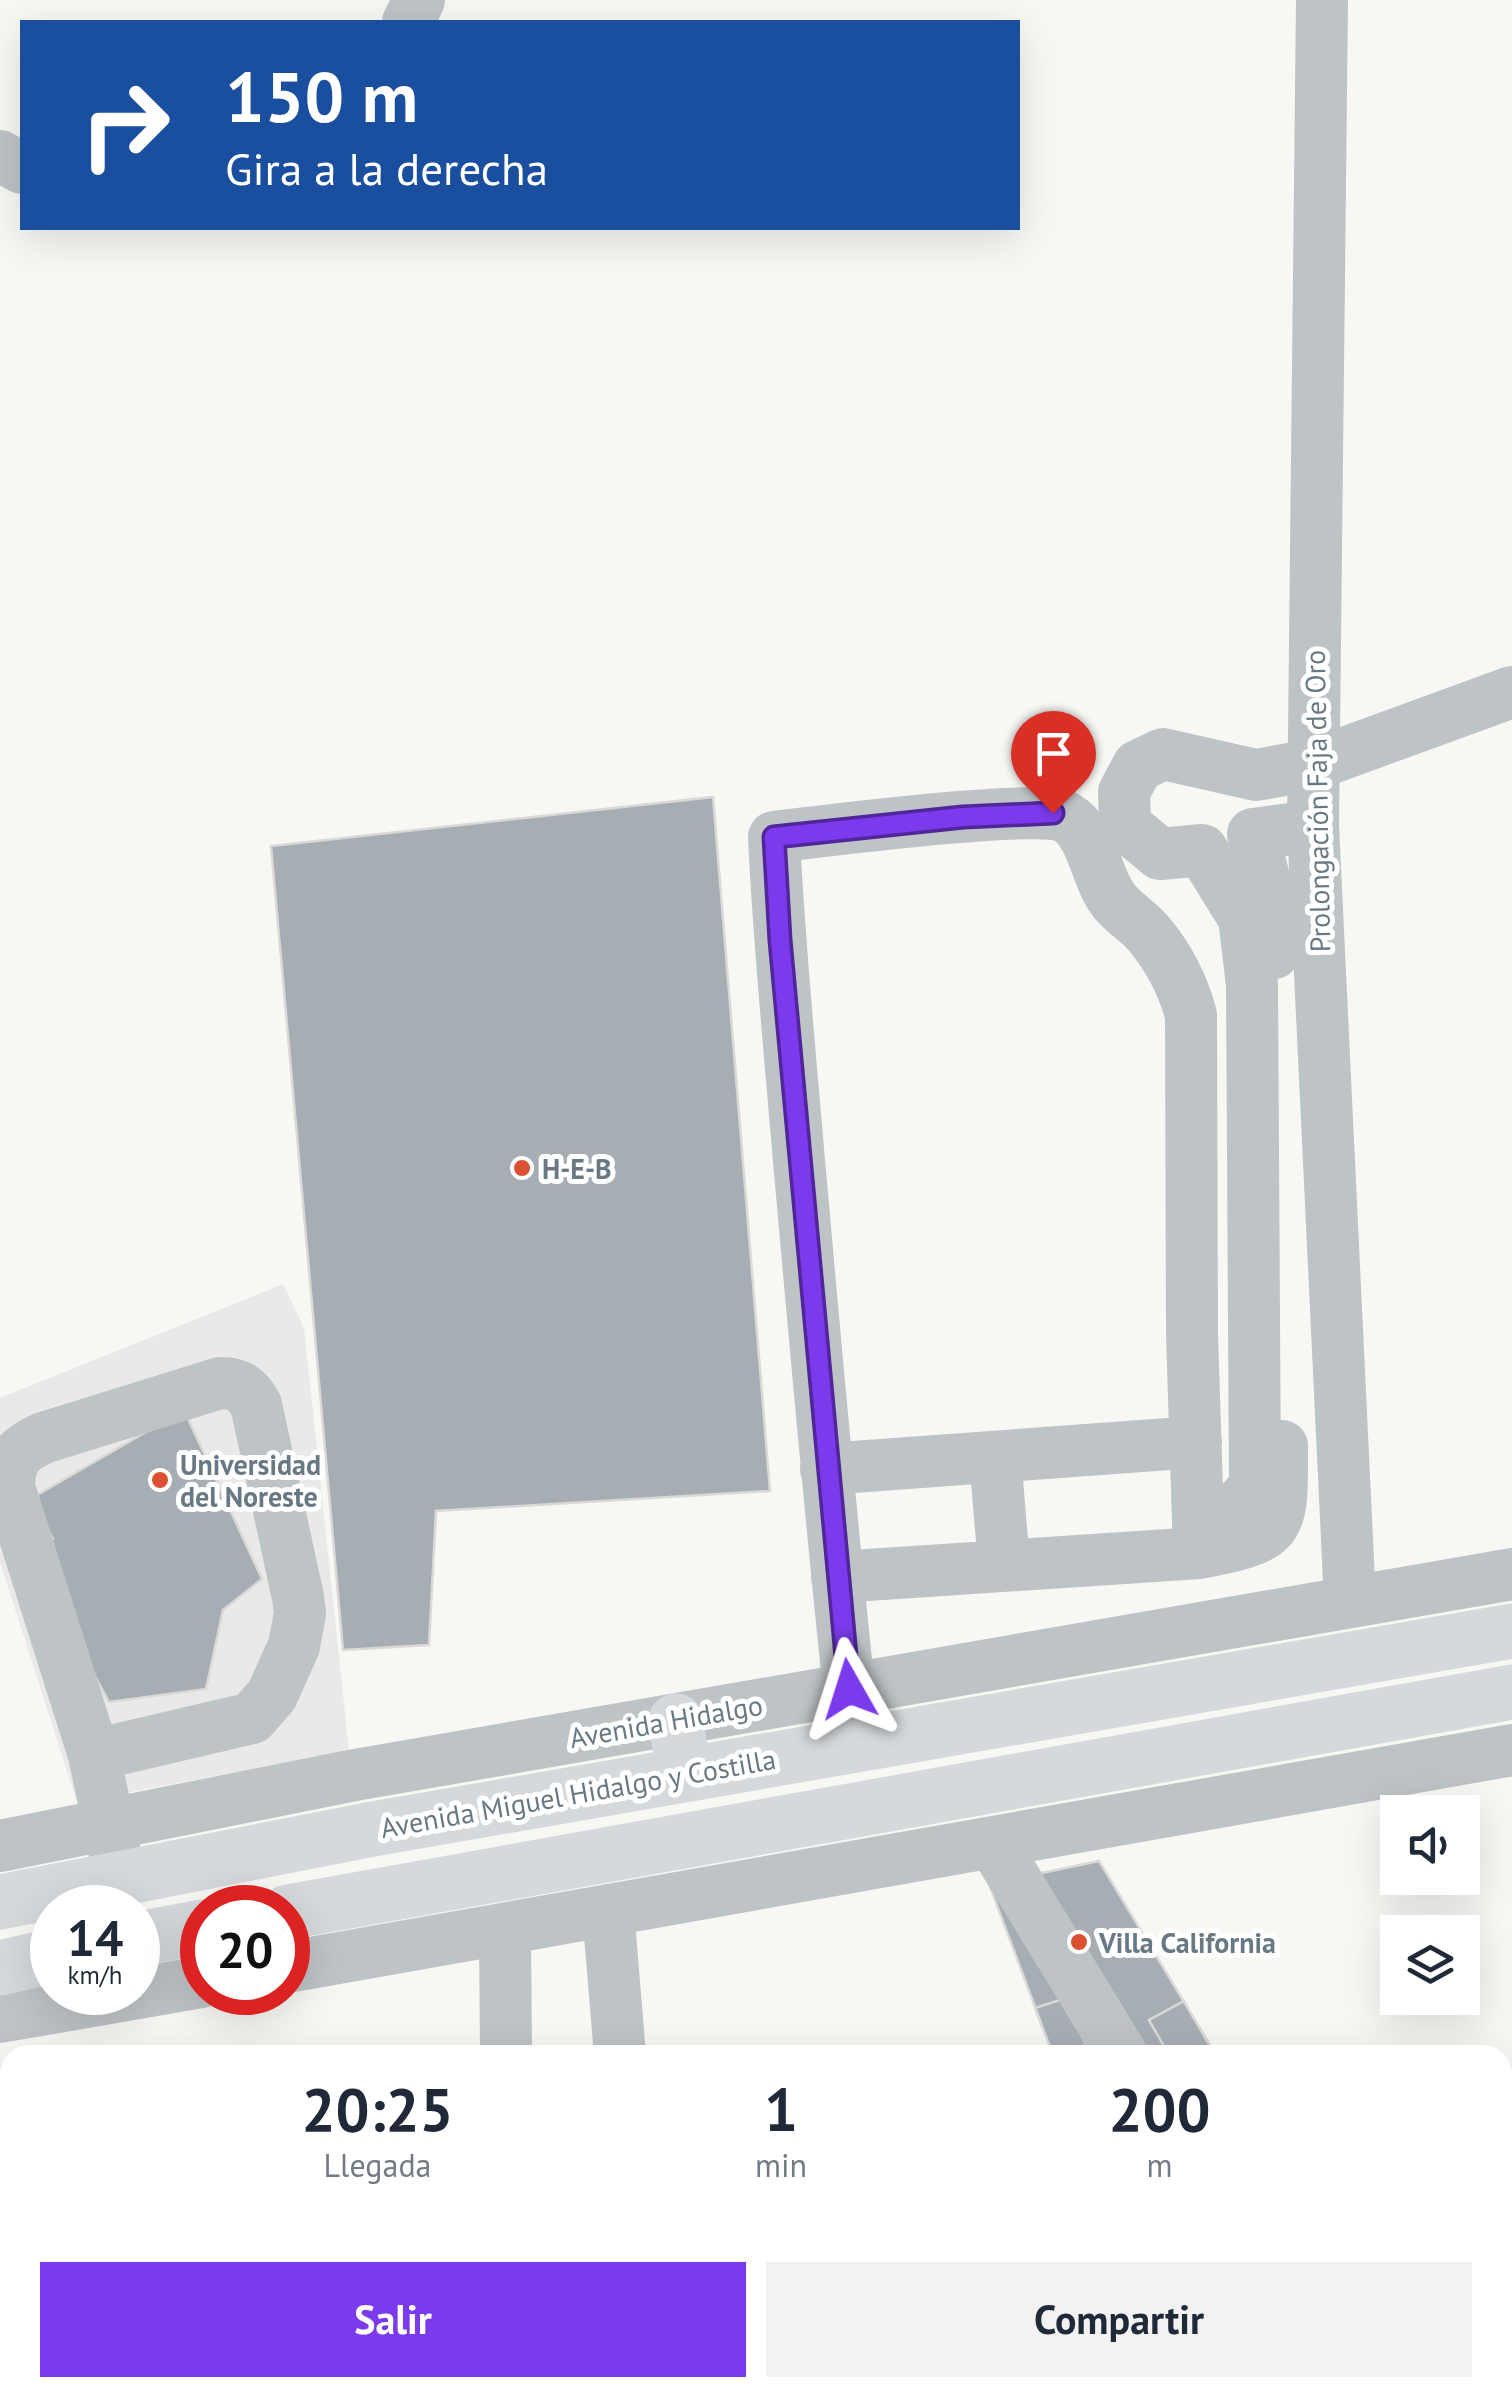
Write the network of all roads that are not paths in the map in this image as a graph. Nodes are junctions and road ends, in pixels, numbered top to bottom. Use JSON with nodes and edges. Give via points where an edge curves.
{"nodes":[{"id":1,"x":1322,"y":0,"type":"edge"},
{"id":2,"x":1512,"y":692,"type":"edge"},
{"id":3,"x":1312,"y":765,"type":"junction"},
{"id":4,"x":1313,"y":826,"type":"junction"},
{"id":5,"x":1252,"y":834,"type":"junction"},
{"id":6,"x":1202,"y":850,"type":"junction"},
{"id":7,"x":1196,"y":1442,"type":"junction"},
{"id":8,"x":995,"y":1457,"type":"junction"},
{"id":9,"x":826,"y":1469,"type":"junction"},
{"id":10,"x":1199,"y":1535,"type":"junction"},
{"id":11,"x":1004,"y":1564,"type":"junction"},
{"id":12,"x":1512,"y":1574,"type":"edge"},
{"id":13,"x":837,"y":1577,"type":"junction"},
{"id":14,"x":1350,"y":1602,"type":"junction"},
{"id":15,"x":1512,"y":1631,"type":"edge"},
{"id":16,"x":849,"y":1689,"type":"junction"},
{"id":17,"x":1512,"y":1692,"type":"edge"},
{"id":18,"x":676,"y":1720,"type":"junction"},
{"id":19,"x":1512,"y":1750,"type":"edge"},
{"id":20,"x":94,"y":1755,"type":"junction"},
{"id":21,"x":684,"y":1774,"type":"junction"},
{"id":22,"x":109,"y":1823,"type":"junction"},
{"id":23,"x":993,"y":1842,"type":"junction"},
{"id":24,"x":0,"y":1846,"type":"edge"},
{"id":25,"x":121,"y":1878,"type":"junction"},
{"id":26,"x":0,"y":1902,"type":"edge"},
{"id":27,"x":310,"y":1908,"type":"edge"},
{"id":28,"x":608,"y":1910,"type":"junction"},
{"id":29,"x":505,"y":1929,"type":"junction"},
{"id":30,"x":30,"y":1961,"type":"edge"},
{"id":31,"x":310,"y":1963,"type":"edge"},
{"id":32,"x":0,"y":1968,"type":"edge"},
{"id":33,"x":180,"y":1986,"type":"edge"},
{"id":34,"x":0,"y":2017,"type":"edge"},
{"id":35,"x":506,"y":2045,"type":"edge"},
{"id":36,"x":619,"y":2045,"type":"edge"},
{"id":37,"x":1116,"y":2045,"type":"edge"}],
"edges":[{"from":1,"to":3,"type":"street","name":"Prolongación Faja de Oro"},
{"from":2,"to":3,"type":"street"},
{"from":3,"to":4,"type":"street","name":"Prolongación Faja de Oro"},
{"from":3,"to":6,"type":"street","via":[[1256,775],[1163,754],[1138,766],[1124,792],[1125,824],[1160,854]]},
{"from":4,"to":5,"type":"street"},
{"from":4,"to":14,"type":"street","name":"Prolongación Faja de Oro"},
{"from":5,"to":6,"type":"street"},
{"from":5,"to":10,"type":"street","via":[[1274,945],[1282,1509],[1268,1532],[1240,1546]]},
{"from":6,"to":10,"type":"street","via":[[1244,918],[1252,985],[1254,1486]]},
{"from":7,"to":8,"type":"street"},
{"from":7,"to":9,"type":"street","via":[[1186,993],[1148,934],[1104,885],[1077,825],[1053,813],[963,817],[774,837]]},
{"from":7,"to":10,"type":"street"},
{"from":8,"to":9,"type":"street"},
{"from":8,"to":11,"type":"street"},
{"from":9,"to":13,"type":"street"},
{"from":10,"to":11,"type":"street"},
{"from":11,"to":13,"type":"street"},
{"from":12,"to":14,"type":"street","name":"Avenida Hidalgo"},
{"from":13,"to":16,"type":"street"},
{"from":14,"to":16,"type":"street","name":"Avenida Hidalgo"},
{"from":15,"to":21,"type":"main road","name":"Avenida Miguel Hidalgo y Costilla"},
{"from":16,"to":18,"type":"street","name":"Avenida Hidalgo"},
{"from":17,"to":27,"type":"main road"},
{"from":18,"to":21,"type":"main road"},
{"from":18,"to":22,"type":"street","name":"Avenida Hidalgo"},
{"from":19,"to":23,"type":"street"},
{"from":20,"to":20,"type":"street","via":[[8,1487],[10,1465],[20,1449],[42,1438],[220,1383],[235,1384],[256,1405],[298,1597],[294,1646],[272,1695],[252,1718]]},
{"from":20,"to":22,"type":"street"},
{"from":21,"to":25,"type":"main road","name":"Avenida Miguel Hidalgo y Costilla"},
{"from":22,"to":24,"type":"street","name":"Avenida Hidalgo"},
{"from":22,"to":25,"type":"street"},
{"from":23,"to":28,"type":"street"},
{"from":23,"to":37,"type":"street"},
{"from":25,"to":26,"type":"main road","name":"Avenida Miguel Hidalgo y Costilla"},
{"from":28,"to":29,"type":"street"},
{"from":28,"to":36,"type":"street"},
{"from":29,"to":31,"type":"street"},
{"from":29,"to":35,"type":"street"},
{"from":30,"to":32,"type":"main road"},
{"from":33,"to":34,"type":"street"}]}
